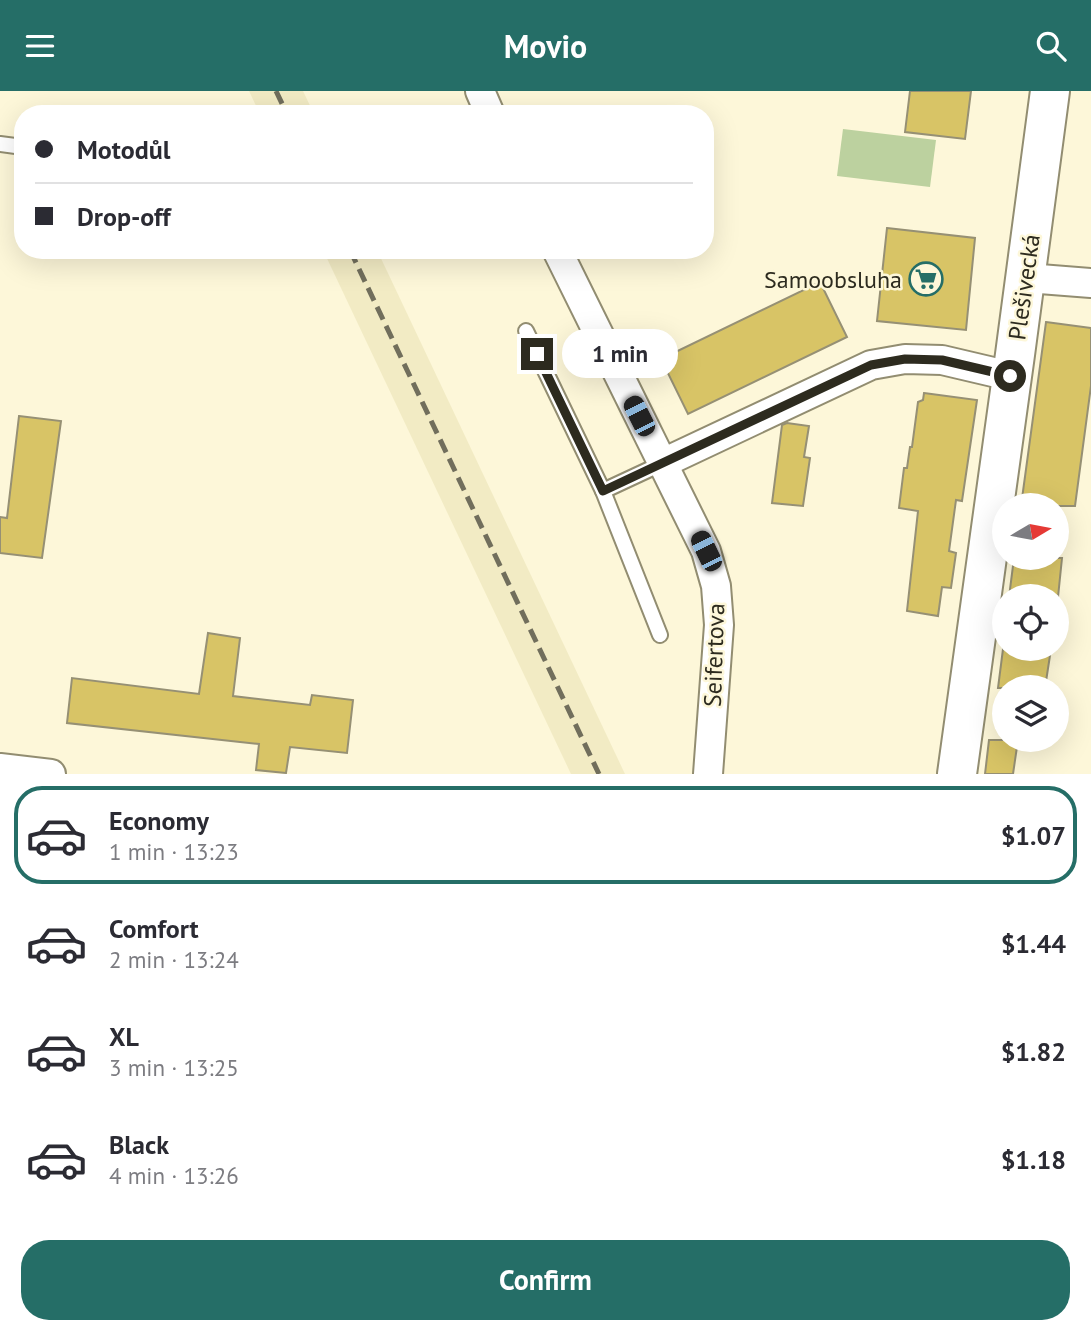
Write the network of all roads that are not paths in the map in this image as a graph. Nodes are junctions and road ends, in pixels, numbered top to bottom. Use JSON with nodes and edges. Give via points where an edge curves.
{"nodes":[{"id":1,"x":1050,"y":91,"type":"edge"},
{"id":2,"x":561,"y":259,"type":"edge"},
{"id":3,"x":1027,"y":278,"type":"junction"},
{"id":4,"x":1091,"y":283,"type":"edge"},
{"id":5,"x":526,"y":331,"type":"dead end"},
{"id":6,"x":1010,"y":376,"type":"junction"},
{"id":7,"x":663,"y":463,"type":"junction"},
{"id":8,"x":603,"y":491,"type":"junction"},
{"id":9,"x":660,"y":635,"type":"dead end"},
{"id":10,"x":0,"y":768,"type":"edge"},
{"id":11,"x":51,"y":774,"type":"edge"},
{"id":12,"x":708,"y":774,"type":"edge"},
{"id":13,"x":957,"y":774,"type":"edge"}],
"edges":[{"from":1,"to":3,"type":"street","name":"Plešivecká"},
{"from":2,"to":7,"type":"street","name":"Seifertova"},
{"from":3,"to":4,"type":"street"},
{"from":3,"to":6,"type":"street","name":"Plešivecká"},
{"from":5,"to":8,"type":"lane"},
{"from":6,"to":7,"type":"street","via":[[942,360],[905,359],[871,365]]},
{"from":6,"to":13,"type":"street","name":"Plešivecká"},
{"from":7,"to":8,"type":"lane"},
{"from":7,"to":12,"type":"street","name":"Seifertova","via":[[706,551],[716,586],[719,625]]},
{"from":8,"to":9,"type":"lane"},
{"from":10,"to":11,"type":"street"}]}
